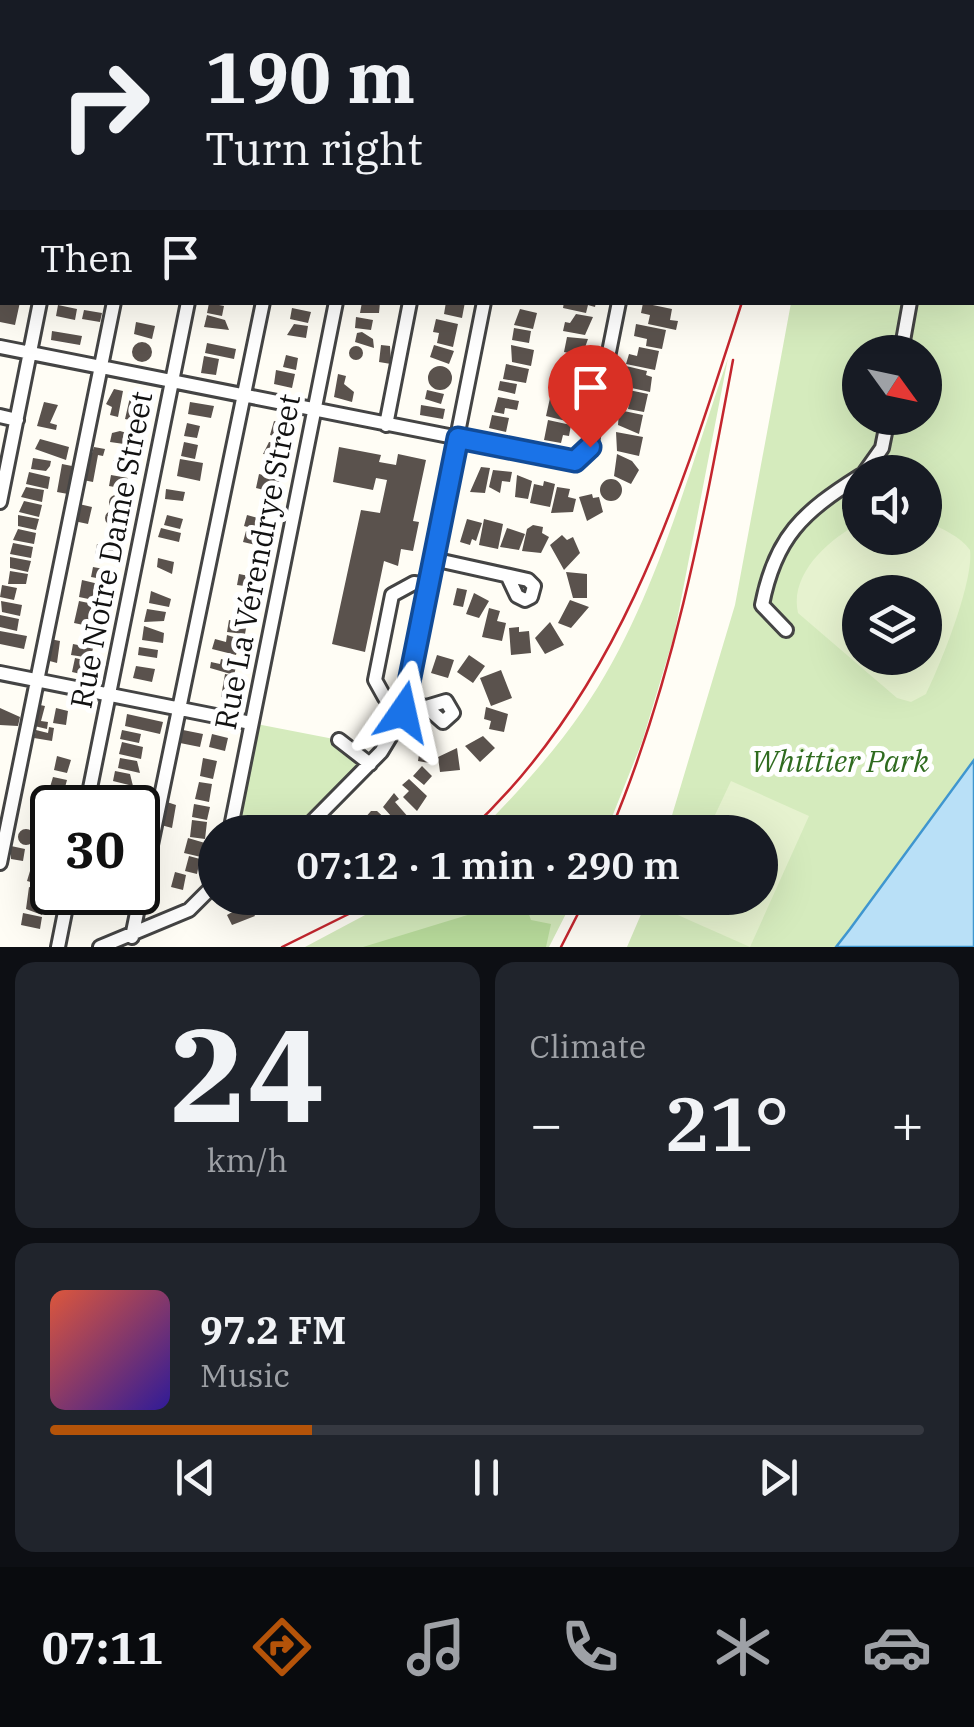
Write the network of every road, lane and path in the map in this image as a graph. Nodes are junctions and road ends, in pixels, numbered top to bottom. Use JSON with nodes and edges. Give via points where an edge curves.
{"nodes":[{"id":1,"x":39,"y":305,"type":"edge"},
{"id":2,"x":113,"y":305,"type":"edge"},
{"id":3,"x":187,"y":305,"type":"edge"},
{"id":4,"x":262,"y":305,"type":"edge"},
{"id":5,"x":335,"y":305,"type":"edge"},
{"id":6,"x":409,"y":305,"type":"edge"},
{"id":7,"x":483,"y":305,"type":"edge"},
{"id":8,"x":618,"y":305,"type":"edge"},
{"id":9,"x":909,"y":305,"type":"edge"},
{"id":10,"x":900,"y":335,"type":"edge"},
{"id":11,"x":0,"y":347,"type":"edge"},
{"id":12,"x":30,"y":353,"type":"junction"},
{"id":13,"x":101,"y":368,"type":"junction"},
{"id":14,"x":172,"y":382,"type":"junction"},
{"id":15,"x":244,"y":396,"type":"junction"},
{"id":16,"x":315,"y":410,"type":"junction"},
{"id":17,"x":0,"y":416,"type":"edge"},
{"id":18,"x":16,"y":420,"type":"junction"},
{"id":19,"x":386,"y":425,"type":"junction"},
{"id":20,"x":458,"y":438,"type":"junction"},
{"id":21,"x":842,"y":487,"type":"edge"},
{"id":22,"x":0,"y":502,"type":"edge"},
{"id":23,"x":433,"y":559,"type":"junction"},
{"id":24,"x":508,"y":577,"type":"dead end"},
{"id":25,"x":428,"y":585,"type":"junction"},
{"id":26,"x":786,"y":630,"type":"dead end"},
{"id":27,"x":0,"y":673,"type":"edge"},
{"id":28,"x":38,"y":680,"type":"junction"},
{"id":29,"x":108,"y":694,"type":"junction"},
{"id":30,"x":405,"y":702,"type":"junction"},
{"id":31,"x":426,"y":707,"type":"dead end"},
{"id":32,"x":180,"y":709,"type":"junction"},
{"id":33,"x":251,"y":723,"type":"junction"},
{"id":34,"x":339,"y":740,"type":"dead end"},
{"id":35,"x":370,"y":764,"type":"junction"},
{"id":36,"x":90,"y":785,"type":"edge"},
{"id":37,"x":233,"y":815,"type":"edge"},
{"id":38,"x":319,"y":815,"type":"edge"},
{"id":39,"x":0,"y":862,"type":"edge"},
{"id":40,"x":198,"y":901,"type":"edge"},
{"id":41,"x":64,"y":915,"type":"edge"},
{"id":42,"x":132,"y":938,"type":"junction"},
{"id":43,"x":58,"y":947,"type":"edge"},
{"id":44,"x":100,"y":947,"type":"edge"}],
"edges":[{"from":1,"to":12,"type":"street"},
{"from":2,"to":13,"type":"street"},
{"from":3,"to":14,"type":"street","name":"Rue Notre Dame Street"},
{"from":4,"to":15,"type":"street"},
{"from":5,"to":16,"type":"street","name":"Rue La Vérendrye Street"},
{"from":6,"to":19,"type":"street"},
{"from":7,"to":20,"type":"street"},
{"from":8,"to":20,"type":"street","via":[[583,458],[570,461]]},
{"from":9,"to":10,"type":"street"},
{"from":11,"to":12,"type":"street"},
{"from":12,"to":13,"type":"street"},
{"from":12,"to":18,"type":"street"},
{"from":13,"to":14,"type":"street"},
{"from":13,"to":28,"type":"street"},
{"from":14,"to":15,"type":"street"},
{"from":14,"to":29,"type":"street","name":"Rue Notre Dame Street"},
{"from":15,"to":16,"type":"street"},
{"from":15,"to":32,"type":"street"},
{"from":16,"to":19,"type":"street"},
{"from":16,"to":33,"type":"street","name":"Rue La Vérendrye Street"},
{"from":17,"to":18,"type":"street"},
{"from":18,"to":22,"type":"street"},
{"from":19,"to":20,"type":"street"},
{"from":20,"to":23,"type":"street"},
{"from":21,"to":26,"type":"street","via":[[791,529],[769,569],[762,605]]},
{"from":23,"to":24,"type":"street"},
{"from":23,"to":25,"type":"street"},
{"from":25,"to":30,"type":"street"},
{"from":25,"to":30,"type":"street","via":[[394,591],[386,622],[376,688],[385,698]]},
{"from":27,"to":28,"type":"street"},
{"from":28,"to":29,"type":"street"},
{"from":28,"to":39,"type":"street"},
{"from":29,"to":32,"type":"street"},
{"from":29,"to":36,"type":"street","name":"Rue Notre Dame Street"},
{"from":30,"to":31,"type":"street"},
{"from":30,"to":35,"type":"street","via":[[390,740]]},
{"from":32,"to":33,"type":"street"},
{"from":32,"to":42,"type":"street"},
{"from":33,"to":37,"type":"street","name":"Rue La Vérendrye Street"},
{"from":34,"to":35,"type":"street"},
{"from":35,"to":38,"type":"street"},
{"from":40,"to":42,"type":"street"},
{"from":41,"to":43,"type":"street"},
{"from":42,"to":44,"type":"street"}]}
